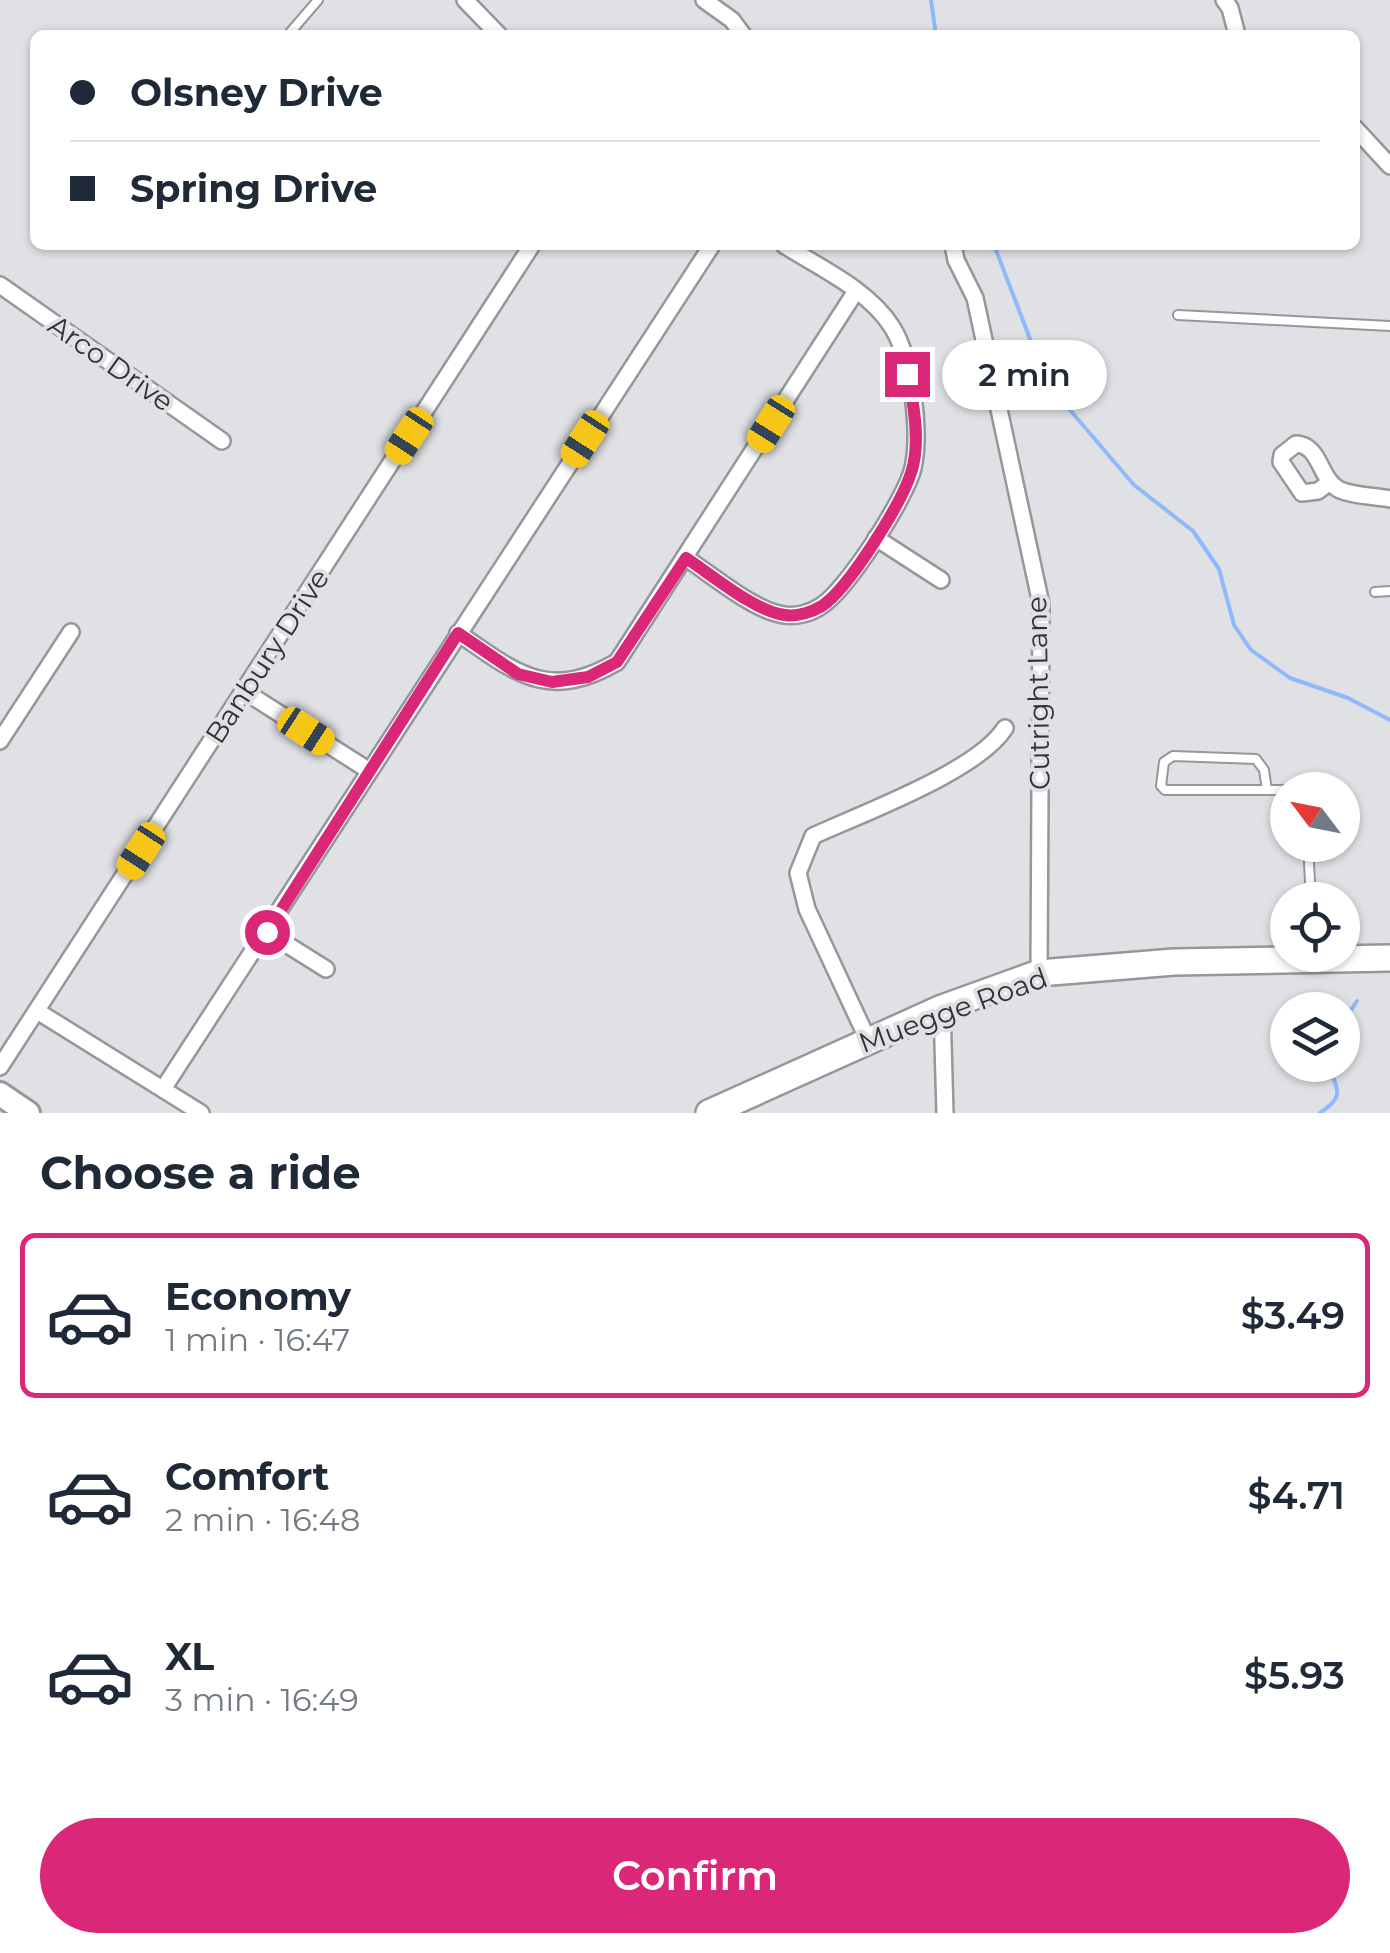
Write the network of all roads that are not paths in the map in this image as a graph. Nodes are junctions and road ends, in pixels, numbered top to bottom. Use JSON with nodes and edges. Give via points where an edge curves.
{"nodes":[{"id":1,"x":318,"y":0,"type":"edge"},
{"id":2,"x":465,"y":0,"type":"edge"},
{"id":3,"x":704,"y":0,"type":"edge"},
{"id":4,"x":1224,"y":0,"type":"edge"},
{"id":5,"x":292,"y":30,"type":"edge"},
{"id":6,"x":492,"y":30,"type":"edge"},
{"id":7,"x":739,"y":30,"type":"edge"},
{"id":8,"x":1235,"y":30,"type":"edge"},
{"id":9,"x":1360,"y":133,"type":"edge"},
{"id":10,"x":1390,"y":166,"type":"edge"},
{"id":11,"x":529,"y":250,"type":"edge"},
{"id":12,"x":709,"y":250,"type":"edge"},
{"id":13,"x":792,"y":250,"type":"edge"},
{"id":14,"x":954,"y":250,"type":"edge"},
{"id":15,"x":0,"y":285,"type":"edge"},
{"id":16,"x":856,"y":291,"type":"junction"},
{"id":17,"x":1178,"y":314,"type":"dead end"},
{"id":18,"x":1390,"y":326,"type":"edge"},
{"id":19,"x":222,"y":440,"type":"dead end"},
{"id":20,"x":1330,"y":482,"type":"dead end"},
{"id":21,"x":1390,"y":499,"type":"edge"},
{"id":22,"x":876,"y":538,"type":"junction"},
{"id":23,"x":686,"y":558,"type":"junction"},
{"id":24,"x":940,"y":580,"type":"dead end"},
{"id":25,"x":1375,"y":592,"type":"dead end"},
{"id":26,"x":1390,"y":592,"type":"edge"},
{"id":27,"x":71,"y":632,"type":"dead end"},
{"id":28,"x":458,"y":633,"type":"junction"},
{"id":29,"x":244,"y":691,"type":"junction"},
{"id":30,"x":1005,"y":728,"type":"dead end"},
{"id":31,"x":0,"y":741,"type":"edge"},
{"id":32,"x":368,"y":770,"type":"junction"},
{"id":33,"x":1267,"y":790,"type":"joint"},
{"id":34,"x":267,"y":932,"type":"junction"},
{"id":35,"x":1360,"y":958,"type":"edge"},
{"id":36,"x":1390,"y":958,"type":"edge"},
{"id":37,"x":1270,"y":959,"type":"edge"},
{"id":38,"x":326,"y":969,"type":"dead end"},
{"id":39,"x":1039,"y":973,"type":"junction"},
{"id":40,"x":942,"y":1008,"type":"junction"},
{"id":41,"x":37,"y":1011,"type":"junction"},
{"id":42,"x":868,"y":1040,"type":"junction"},
{"id":43,"x":0,"y":1067,"type":"edge"},
{"id":44,"x":163,"y":1089,"type":"junction"},
{"id":45,"x":0,"y":1094,"type":"edge"},
{"id":46,"x":28,"y":1113,"type":"edge"},
{"id":47,"x":201,"y":1113,"type":"edge"},
{"id":48,"x":708,"y":1113,"type":"edge"},
{"id":49,"x":945,"y":1113,"type":"edge"}],
"edges":[{"from":1,"to":5,"type":"lane"},
{"from":2,"to":6,"type":"street"},
{"from":3,"to":7,"type":"street"},
{"from":4,"to":8,"type":"street"},
{"from":9,"to":10,"type":"street"},
{"from":11,"to":29,"type":"street","name":"Banbury Drive"},
{"from":12,"to":28,"type":"street"},
{"from":13,"to":16,"type":"street"},
{"from":14,"to":39,"type":"street","name":"Cutright Lane","via":[[976,298],[1041,604]]},
{"from":15,"to":19,"type":"street","name":"Arco Drive"},
{"from":16,"to":22,"type":"street","via":[[894,330],[913,400],[912,470]]},
{"from":16,"to":23,"type":"street"},
{"from":17,"to":18,"type":"lane"},
{"from":20,"to":21,"type":"street"},
{"from":22,"to":23,"type":"street","via":[[836,594],[803,614],[785,616]]},
{"from":22,"to":24,"type":"street"},
{"from":23,"to":28,"type":"street","via":[[617,662],[588,677],[552,682],[518,674]]},
{"from":25,"to":26,"type":"lane"},
{"from":27,"to":31,"type":"street"},
{"from":28,"to":32,"type":"street"},
{"from":29,"to":32,"type":"street"},
{"from":29,"to":41,"type":"street","name":"Banbury Drive"},
{"from":30,"to":42,"type":"street","via":[[968,764],[813,836],[798,873],[807,909]]},
{"from":32,"to":34,"type":"street"},
{"from":33,"to":33,"type":"lane","via":[[1166,790],[1160,775],[1174,756],[1256,759]]},
{"from":34,"to":38,"type":"street"},
{"from":34,"to":44,"type":"street"},
{"from":35,"to":36,"type":"main road","name":"Muegge Road"},
{"from":37,"to":39,"type":"main road","name":"Muegge Road"},
{"from":39,"to":40,"type":"main road","name":"Muegge Road"},
{"from":40,"to":42,"type":"main road","name":"Muegge Road"},
{"from":40,"to":49,"type":"street"},
{"from":41,"to":43,"type":"street","name":"Banbury Drive"},
{"from":41,"to":44,"type":"street"},
{"from":42,"to":48,"type":"main road","name":"Muegge Road"},
{"from":44,"to":47,"type":"street"},
{"from":45,"to":46,"type":"street"}]}
